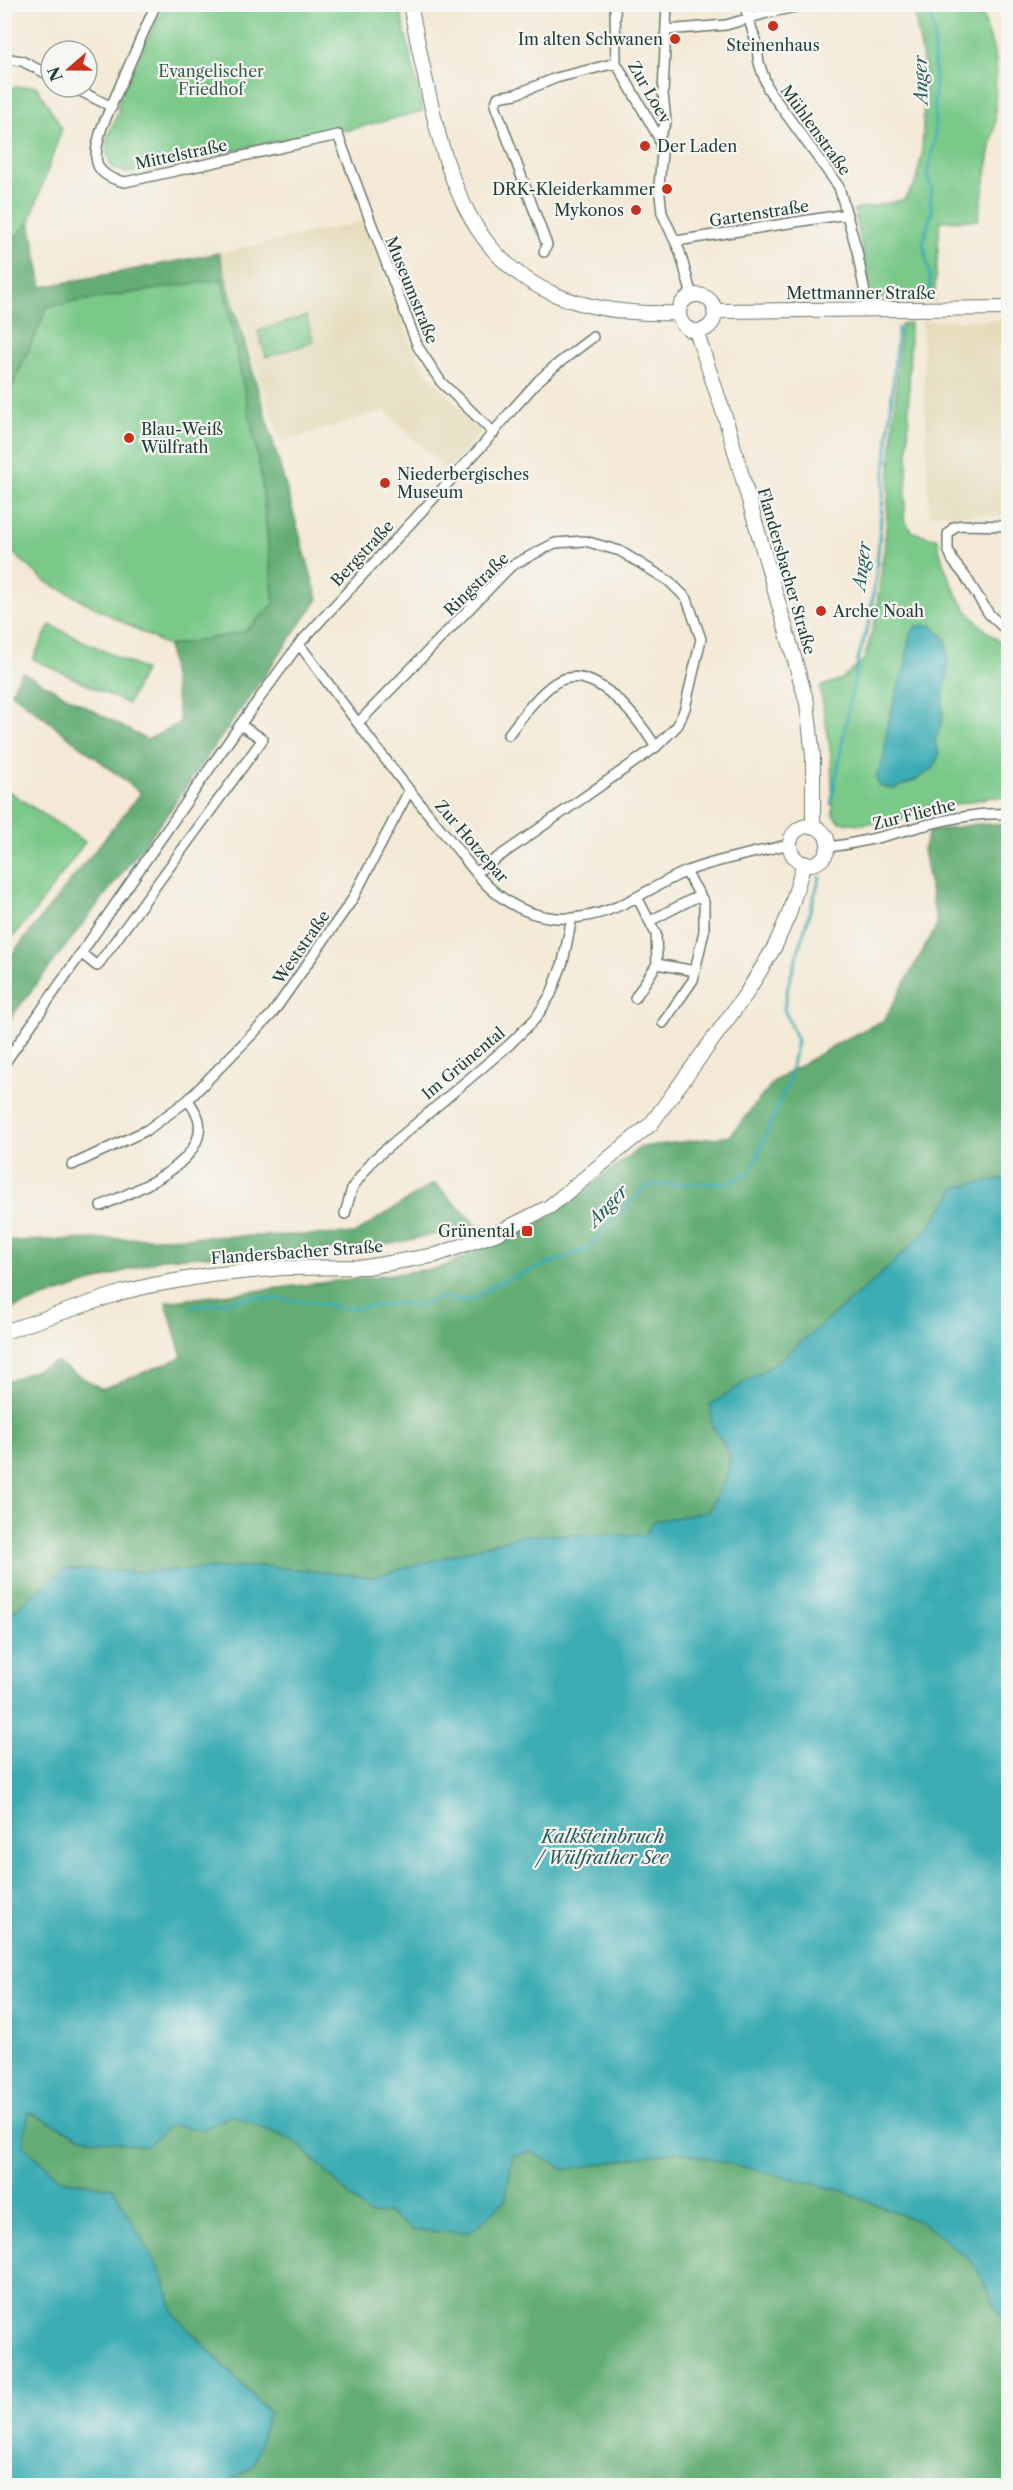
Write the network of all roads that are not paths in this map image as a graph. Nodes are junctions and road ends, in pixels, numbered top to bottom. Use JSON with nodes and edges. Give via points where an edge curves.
{"nodes":[{"id":1,"x":156,"y":4,"type":"edge"},
{"id":2,"x":410,"y":4,"type":"edge"},
{"id":3,"x":615,"y":4,"type":"edge"},
{"id":4,"x":667,"y":4,"type":"edge"},
{"id":5,"x":744,"y":4,"type":"edge"},
{"id":6,"x":810,"y":4,"type":"edge"},
{"id":7,"x":750,"y":18,"type":"junction"},
{"id":8,"x":666,"y":30,"type":"junction"},
{"id":9,"x":4,"y":58,"type":"edge"},
{"id":10,"x":616,"y":63,"type":"junction"},
{"id":11,"x":39,"y":70,"type":"edge"},
{"id":12,"x":96,"y":99,"type":"edge"},
{"id":13,"x":112,"y":107,"type":"junction"},
{"id":14,"x":338,"y":135,"type":"joint"},
{"id":15,"x":659,"y":138,"type":"junction"},
{"id":16,"x":847,"y":214,"type":"junction"},
{"id":17,"x":676,"y":241,"type":"junction"},
{"id":18,"x":544,"y":252,"type":"dead end"},
{"id":19,"x":692,"y":296,"type":"junction"},
{"id":20,"x":1008,"y":308,"type":"edge"},
{"id":21,"x":868,"y":309,"type":"junction"},
{"id":22,"x":714,"y":311,"type":"junction"},
{"id":23,"x":679,"y":313,"type":"junction"},
{"id":24,"x":696,"y":331,"type":"junction"},
{"id":25,"x":593,"y":337,"type":"dead end"},
{"id":26,"x":494,"y":434,"type":"junction"},
{"id":27,"x":1008,"y":526,"type":"edge"},
{"id":28,"x":1008,"y":632,"type":"edge"},
{"id":29,"x":299,"y":644,"type":"junction"},
{"id":30,"x":358,"y":723,"type":"junction"},
{"id":31,"x":240,"y":725,"type":"junction"},
{"id":32,"x":508,"y":735,"type":"dead end"},
{"id":33,"x":656,"y":747,"type":"junction"},
{"id":34,"x":409,"y":791,"type":"junction"},
{"id":35,"x":1008,"y":814,"type":"edge"},
{"id":36,"x":813,"y":827,"type":"junction"},
{"id":37,"x":791,"y":846,"type":"junction"},
{"id":38,"x":828,"y":847,"type":"junction"},
{"id":39,"x":804,"y":863,"type":"junction"},
{"id":40,"x":477,"y":872,"type":"junction"},
{"id":41,"x":686,"y":872,"type":"junction"},
{"id":42,"x":700,"y":896,"type":"junction"},
{"id":43,"x":637,"y":897,"type":"junction"},
{"id":44,"x":572,"y":918,"type":"junction"},
{"id":45,"x":650,"y":921,"type":"junction"},
{"id":46,"x":82,"y":954,"type":"junction"},
{"id":47,"x":657,"y":964,"type":"junction"},
{"id":48,"x":695,"y":971,"type":"junction"},
{"id":49,"x":635,"y":998,"type":"dead end"},
{"id":50,"x":663,"y":1023,"type":"dead end"},
{"id":51,"x":4,"y":1064,"type":"edge"},
{"id":52,"x":188,"y":1100,"type":"junction"},
{"id":53,"x":72,"y":1165,"type":"dead end"},
{"id":54,"x":101,"y":1206,"type":"dead end"},
{"id":55,"x":345,"y":1214,"type":"dead end"},
{"id":56,"x":4,"y":1332,"type":"edge"}],
"edges":[{"from":1,"to":13,"type":"street"},
{"from":2,"to":23,"type":"street","via":[[449,173],[476,229],[493,252],[538,286],[576,303],[620,312]]},
{"from":3,"to":10,"type":"street","name":"Zur Loev"},
{"from":4,"to":8,"type":"street"},
{"from":5,"to":7,"type":"street","name":"Mühlenstraße"},
{"from":6,"to":7,"type":"street"},
{"from":7,"to":8,"type":"street","via":[[726,26]]},
{"from":7,"to":16,"type":"street","name":"Mühlenstraße","via":[[768,89],[839,187]]},
{"from":8,"to":15,"type":"street","via":[[666,122]]},
{"from":9,"to":11,"type":"street"},
{"from":10,"to":15,"type":"street","name":"Zur Loev"},
{"from":10,"to":18,"type":"street","via":[[556,78],[495,100],[504,136],[546,245]]},
{"from":12,"to":13,"type":"street"},
{"from":13,"to":14,"type":"street","name":"Mittelstraße","via":[[102,127],[96,160],[109,179],[125,182]]},
{"from":14,"to":26,"type":"street","name":"Museumstraße","via":[[418,347],[441,382]]},
{"from":15,"to":17,"type":"street","name":"Zur Loev","via":[[662,213]]},
{"from":16,"to":17,"type":"street","name":"Gartenstraße"},
{"from":16,"to":21,"type":"street","name":"Mühlenstraße"},
{"from":17,"to":19,"type":"street","name":"Zur Loev"},
{"from":19,"to":22,"type":"street","via":[[709,300]]},
{"from":19,"to":23,"type":"street","via":[[681,303]]},
{"from":20,"to":21,"type":"street","name":"Mettmanner Straße"},
{"from":21,"to":22,"type":"street","name":"Mettmanner Straße"},
{"from":22,"to":24,"type":"street","via":[[707,327]]},
{"from":23,"to":24,"type":"street","via":[[683,325]]},
{"from":24,"to":36,"type":"street","name":"Flandersbacher Straße","via":[[726,420],[807,703],[813,756]]},
{"from":25,"to":26,"type":"street","name":"Bergstraße","via":[[539,380]]},
{"from":26,"to":29,"type":"street","name":"Bergstraße"},
{"from":27,"to":28,"type":"street","via":[[970,524],[954,527],[948,534],[952,561],[989,614]]},
{"from":29,"to":30,"type":"street","name":"Zur Hotzepar"},
{"from":29,"to":31,"type":"street","name":"Bergstraße"},
{"from":30,"to":33,"type":"street","name":"Ringstraße","via":[[511,566],[555,543],[585,541],[620,551],[669,581],[687,599],[701,639],[686,708],[678,725]]},
{"from":30,"to":34,"type":"street","name":"Zur Hotzepar"},
{"from":31,"to":46,"type":"street","name":"Bergstraße"},
{"from":31,"to":46,"type":"street","via":[[263,739],[97,966]]},
{"from":32,"to":33,"type":"street","via":[[556,682],[574,677],[598,683],[621,702]]},
{"from":33,"to":40,"type":"street","name":"Ringstraße"},
{"from":34,"to":40,"type":"street","name":"Zur Hotzepar"},
{"from":34,"to":52,"type":"street","name":"Weststraße","via":[[352,900],[272,1014]]},
{"from":35,"to":38,"type":"street","name":"Zur Fliethe","via":[[970,815],[887,837]]},
{"from":36,"to":37,"type":"street","via":[[797,831]]},
{"from":36,"to":38,"type":"street","via":[[822,832]]},
{"from":37,"to":39,"type":"street","via":[[794,855]]},
{"from":37,"to":41,"type":"street","name":"Zur Hotzepar"},
{"from":38,"to":39,"type":"street","via":[[821,860]]},
{"from":39,"to":56,"type":"street","name":"Flandersbacher Straße","via":[[775,946],[746,994],[651,1124],[549,1207],[488,1236],[435,1255],[366,1267],[282,1269],[164,1283],[123,1292]]},
{"from":40,"to":44,"type":"street","name":"Zur Hotzepar","via":[[486,885],[520,909],[542,916]]},
{"from":41,"to":42,"type":"street"},
{"from":41,"to":43,"type":"street","name":"Zur Hotzepar"},
{"from":42,"to":45,"type":"street"},
{"from":42,"to":48,"type":"street","via":[[704,902],[704,931]]},
{"from":43,"to":44,"type":"street","name":"Zur Hotzepar","via":[[601,913]]},
{"from":43,"to":45,"type":"street"},
{"from":44,"to":55,"type":"street","name":"Im Grünental","via":[[563,962],[536,1018],[373,1160],[352,1188]]},
{"from":45,"to":47,"type":"street","via":[[656,934]]},
{"from":46,"to":51,"type":"street","name":"Bergstraße"},
{"from":47,"to":48,"type":"street"},
{"from":47,"to":49,"type":"street"},
{"from":48,"to":50,"type":"street","via":[[693,980]]},
{"from":52,"to":53,"type":"street","name":"Weststraße","via":[[147,1130]]},
{"from":52,"to":54,"type":"street","via":[[199,1120],[198,1140],[187,1157],[162,1176]]}]}
